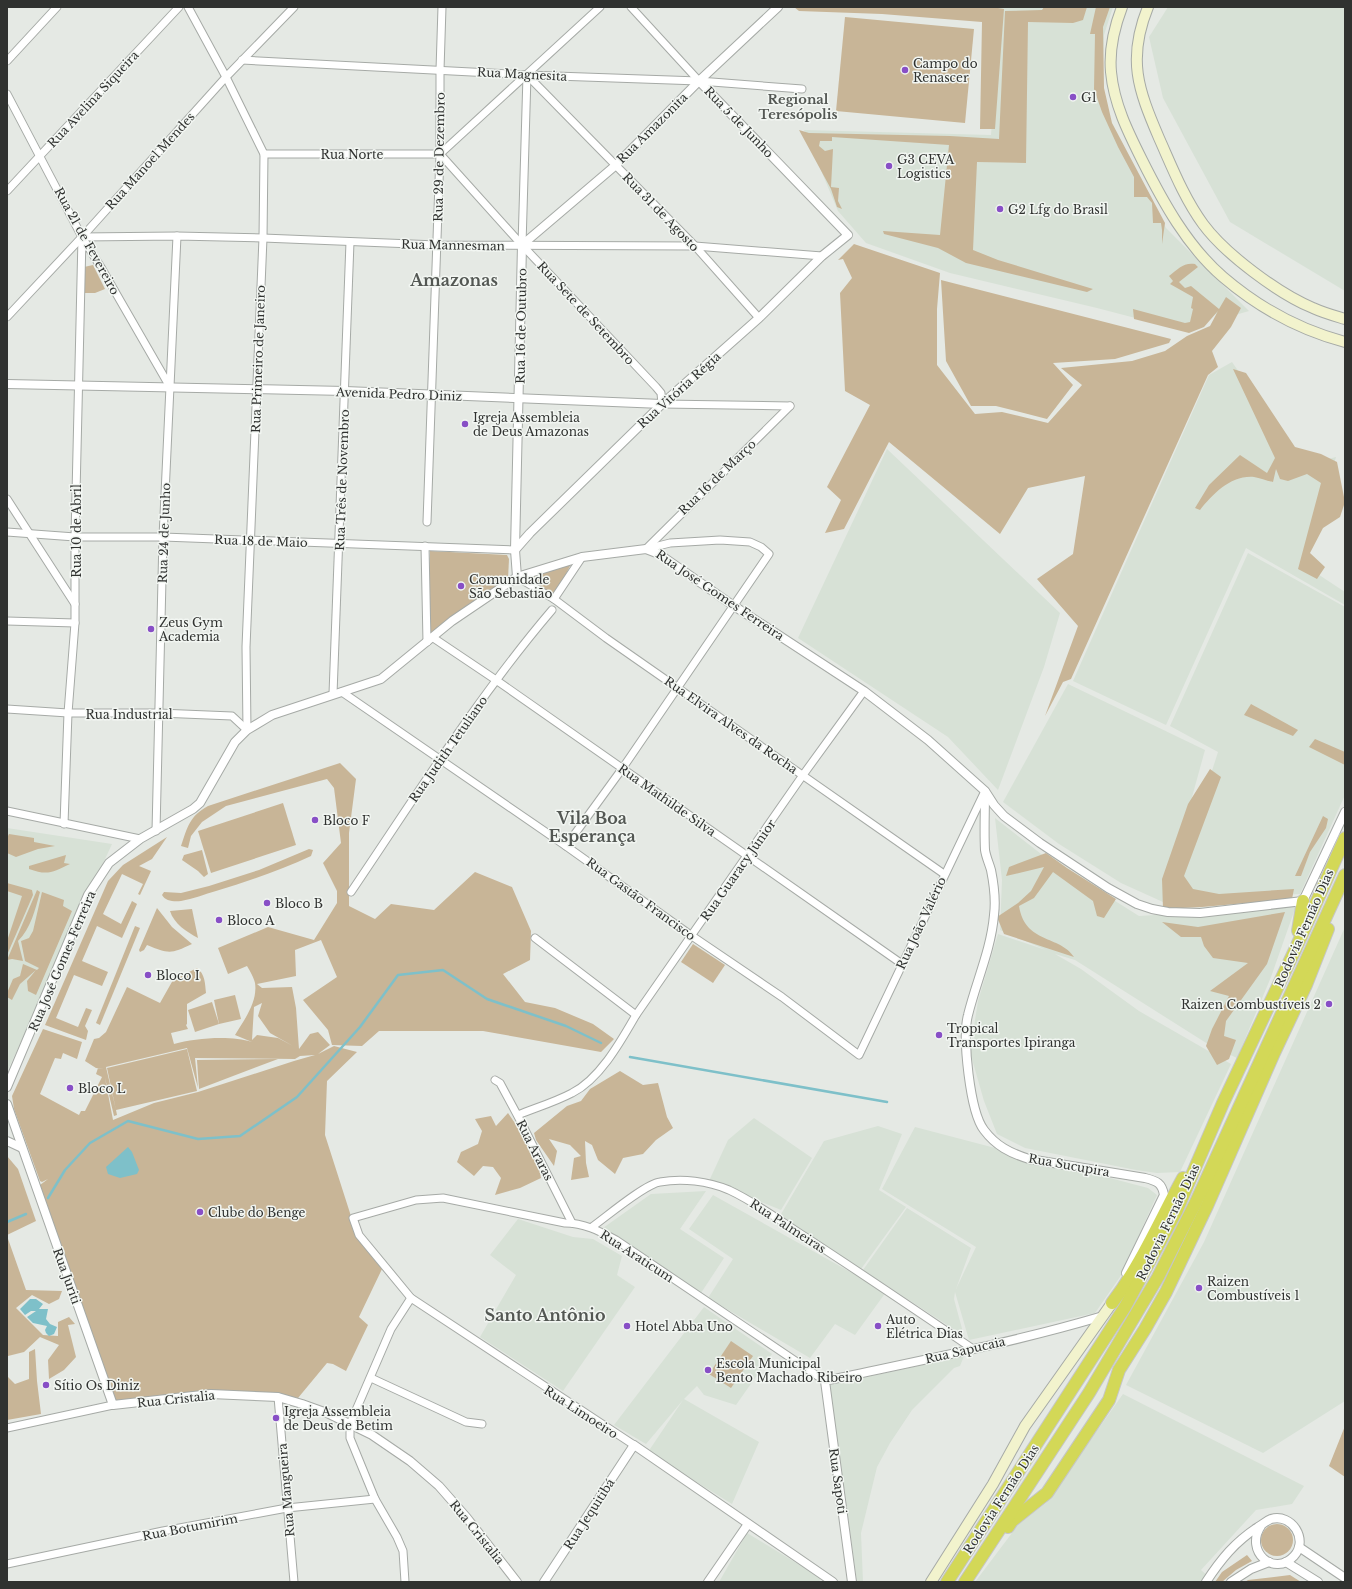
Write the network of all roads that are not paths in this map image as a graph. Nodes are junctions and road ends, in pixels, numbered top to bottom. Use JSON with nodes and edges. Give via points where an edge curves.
{"nodes":[{"id":1,"x":57,"y":7,"type":"edge"},
{"id":2,"x":179,"y":7,"type":"edge"},
{"id":3,"x":188,"y":7,"type":"edge"},
{"id":4,"x":294,"y":7,"type":"edge"},
{"id":5,"x":442,"y":7,"type":"edge"},
{"id":6,"x":600,"y":7,"type":"edge"},
{"id":7,"x":631,"y":7,"type":"edge"},
{"id":8,"x":778,"y":7,"type":"edge"},
{"id":9,"x":1122,"y":7,"type":"edge"},
{"id":10,"x":1148,"y":7,"type":"edge"},
{"id":11,"x":242,"y":60,"type":"junction"},
{"id":12,"x":7,"y":61,"type":"edge"},
{"id":13,"x":440,"y":70,"type":"junction"},
{"id":14,"x":527,"y":75,"type":"junction"},
{"id":15,"x":226,"y":77,"type":"junction"},
{"id":16,"x":699,"y":81,"type":"junction"},
{"id":17,"x":802,"y":89,"type":"dead end"},
{"id":18,"x":7,"y":94,"type":"edge"},
{"id":19,"x":264,"y":154,"type":"junction"},
{"id":20,"x":440,"y":154,"type":"junction"},
{"id":21,"x":40,"y":156,"type":"junction"},
{"id":22,"x":616,"y":165,"type":"junction"},
{"id":23,"x":7,"y":191,"type":"edge"},
{"id":24,"x":848,"y":235,"type":"joint"},
{"id":25,"x":177,"y":236,"type":"junction"},
{"id":26,"x":82,"y":237,"type":"junction"},
{"id":27,"x":263,"y":238,"type":"junction"},
{"id":28,"x":350,"y":242,"type":"junction"},
{"id":29,"x":437,"y":245,"type":"junction"},
{"id":30,"x":522,"y":246,"type":"junction"},
{"id":31,"x":695,"y":246,"type":"junction"},
{"id":32,"x":822,"y":256,"type":"junction"},
{"id":33,"x":7,"y":317,"type":"edge"},
{"id":34,"x":759,"y":318,"type":"junction"},
{"id":35,"x":1345,"y":319,"type":"edge"},
{"id":36,"x":1345,"y":342,"type":"edge"},
{"id":37,"x":7,"y":384,"type":"edge"},
{"id":38,"x":79,"y":386,"type":"junction"},
{"id":39,"x":170,"y":387,"type":"junction"},
{"id":40,"x":257,"y":390,"type":"junction"},
{"id":41,"x":345,"y":391,"type":"junction"},
{"id":42,"x":431,"y":395,"type":"junction"},
{"id":43,"x":519,"y":398,"type":"junction"},
{"id":44,"x":662,"y":404,"type":"junction"},
{"id":45,"x":790,"y":406,"type":"joint"},
{"id":46,"x":7,"y":499,"type":"edge"},
{"id":47,"x":427,"y":522,"type":"dead end"},
{"id":48,"x":7,"y":532,"type":"edge"},
{"id":49,"x":28,"y":533,"type":"junction"},
{"id":50,"x":75,"y":537,"type":"junction"},
{"id":51,"x":163,"y":537,"type":"junction"},
{"id":52,"x":251,"y":541,"type":"junction"},
{"id":53,"x":339,"y":544,"type":"junction"},
{"id":54,"x":425,"y":546,"type":"junction"},
{"id":55,"x":646,"y":549,"type":"junction"},
{"id":56,"x":516,"y":550,"type":"junction"},
{"id":57,"x":582,"y":557,"type":"junction"},
{"id":58,"x":517,"y":577,"type":"junction"},
{"id":59,"x":554,"y":599,"type":"junction"},
{"id":60,"x":75,"y":604,"type":"junction"},
{"id":61,"x":734,"y":606,"type":"junction"},
{"id":62,"x":552,"y":610,"type":"dead end"},
{"id":63,"x":7,"y":621,"type":"edge"},
{"id":64,"x":75,"y":624,"type":"junction"},
{"id":65,"x":430,"y":640,"type":"junction"},
{"id":66,"x":496,"y":680,"type":"junction"},
{"id":67,"x":677,"y":688,"type":"junction"},
{"id":68,"x":864,"y":691,"type":"junction"},
{"id":69,"x":342,"y":692,"type":"junction"},
{"id":70,"x":333,"y":694,"type":"junction"},
{"id":71,"x":7,"y":709,"type":"edge"},
{"id":72,"x":159,"y":713,"type":"junction"},
{"id":73,"x":68,"y":714,"type":"junction"},
{"id":74,"x":247,"y":730,"type":"junction"},
{"id":75,"x":440,"y":760,"type":"junction"},
{"id":76,"x":622,"y":769,"type":"junction"},
{"id":77,"x":803,"y":775,"type":"junction"},
{"id":78,"x":985,"y":791,"type":"junction"},
{"id":79,"x":7,"y":811,"type":"edge"},
{"id":80,"x":1345,"y":812,"type":"edge"},
{"id":81,"x":64,"y":824,"type":"junction"},
{"id":82,"x":156,"y":831,"type":"junction"},
{"id":83,"x":1345,"y":838,"type":"edge"},
{"id":84,"x":140,"y":839,"type":"junction"},
{"id":85,"x":566,"y":846,"type":"junction"},
{"id":86,"x":747,"y":856,"type":"junction"},
{"id":87,"x":944,"y":874,"type":"junction"},
{"id":88,"x":1345,"y":875,"type":"edge"},
{"id":89,"x":1339,"y":888,"type":"junction"},
{"id":90,"x":352,"y":892,"type":"dead end"},
{"id":91,"x":1304,"y":901,"type":"junction"},
{"id":92,"x":692,"y":936,"type":"junction"},
{"id":93,"x":535,"y":938,"type":"dead end"},
{"id":94,"x":1295,"y":950,"type":"junction"},
{"id":95,"x":902,"y":964,"type":"junction"},
{"id":96,"x":636,"y":1015,"type":"junction"},
{"id":97,"x":859,"y":1055,"type":"joint"},
{"id":98,"x":495,"y":1080,"type":"dead end"},
{"id":99,"x":7,"y":1087,"type":"edge"},
{"id":100,"x":1223,"y":1103,"type":"junction"},
{"id":101,"x":7,"y":1104,"type":"edge"},
{"id":102,"x":518,"y":1115,"type":"junction"},
{"id":103,"x":7,"y":1141,"type":"edge"},
{"id":104,"x":22,"y":1148,"type":"junction"},
{"id":105,"x":353,"y":1218,"type":"joint"},
{"id":106,"x":572,"y":1223,"type":"junction"},
{"id":107,"x":592,"y":1227,"type":"junction"},
{"id":108,"x":411,"y":1298,"type":"junction"},
{"id":109,"x":1112,"y":1303,"type":"junction"},
{"id":110,"x":1103,"y":1316,"type":"junction"},
{"id":111,"x":973,"y":1349,"type":"junction"},
{"id":112,"x":371,"y":1378,"type":"junction"},
{"id":113,"x":825,"y":1381,"type":"junction"},
{"id":114,"x":278,"y":1397,"type":"junction"},
{"id":115,"x":113,"y":1405,"type":"junction"},
{"id":116,"x":350,"y":1424,"type":"junction"},
{"id":117,"x":482,"y":1424,"type":"dead end"},
{"id":118,"x":7,"y":1428,"type":"edge"},
{"id":119,"x":634,"y":1445,"type":"junction"},
{"id":120,"x":375,"y":1499,"type":"junction"},
{"id":121,"x":287,"y":1508,"type":"junction"},
{"id":122,"x":748,"y":1524,"type":"junction"},
{"id":123,"x":1261,"y":1526,"type":"junction"},
{"id":124,"x":1299,"y":1547,"type":"junction"},
{"id":125,"x":1269,"y":1562,"type":"junction"},
{"id":126,"x":1286,"y":1562,"type":"junction"},
{"id":127,"x":7,"y":1564,"type":"edge"},
{"id":128,"x":976,"y":1566,"type":"junction"},
{"id":129,"x":1345,"y":1578,"type":"edge"},
{"id":130,"x":294,"y":1582,"type":"edge"},
{"id":131,"x":405,"y":1582,"type":"edge"},
{"id":132,"x":517,"y":1582,"type":"edge"},
{"id":133,"x":544,"y":1582,"type":"edge"},
{"id":134,"x":708,"y":1582,"type":"edge"},
{"id":135,"x":833,"y":1582,"type":"edge"},
{"id":136,"x":852,"y":1582,"type":"edge"},
{"id":137,"x":931,"y":1582,"type":"edge"},
{"id":138,"x":947,"y":1582,"type":"edge"},
{"id":139,"x":965,"y":1582,"type":"edge"},
{"id":140,"x":1206,"y":1582,"type":"edge"},
{"id":141,"x":1232,"y":1582,"type":"edge"},
{"id":142,"x":1318,"y":1582,"type":"edge"}],
"edges":[{"from":1,"to":12,"type":"street"},
{"from":2,"to":21,"type":"street","name":"Rua Avelina Siqueira"},
{"from":3,"to":15,"type":"street","name":"Rua Primeiro de Janeiro"},
{"from":4,"to":11,"type":"street","name":"Rua Manoel Mendes"},
{"from":5,"to":13,"type":"street","name":"Rua 29 de Dezembro"},
{"from":6,"to":14,"type":"street"},
{"from":7,"to":16,"type":"street","name":"Rua 5 de Junho"},
{"from":8,"to":16,"type":"street","name":"Rua Amazonita"},
{"from":9,"to":36,"type":"main road","via":[[1110,53],[1118,108],[1155,186],[1180,227],[1223,277],[1254,300],[1278,316],[1321,335]]},
{"from":10,"to":35,"type":"main road","via":[[1138,39],[1136,60],[1142,98],[1189,201],[1212,234],[1249,268],[1312,308]]},
{"from":11,"to":13,"type":"street","name":"Rua Magnesita"},
{"from":11,"to":15,"type":"street","name":"Rua Manoel Mendes"},
{"from":13,"to":14,"type":"street","name":"Rua Magnesita"},
{"from":13,"to":20,"type":"street","name":"Rua 29 de Dezembro"},
{"from":14,"to":16,"type":"street","name":"Rua Magnesita"},
{"from":14,"to":20,"type":"street"},
{"from":14,"to":22,"type":"street","name":"Rua 31 de Agosto"},
{"from":14,"to":30,"type":"street","name":"Rua 16 de Outubro"},
{"from":15,"to":19,"type":"street","name":"Rua Primeiro de Janeiro"},
{"from":15,"to":26,"type":"street","name":"Rua Manoel Mendes"},
{"from":16,"to":17,"type":"street","name":"Rua Magnesita"},
{"from":16,"to":22,"type":"street","name":"Rua Amazonita"},
{"from":16,"to":24,"type":"street","name":"Rua 5 de Junho"},
{"from":18,"to":21,"type":"street","name":"Rua 21 de Fevereiro"},
{"from":19,"to":20,"type":"street","name":"Rua Norte"},
{"from":19,"to":27,"type":"street","name":"Rua Primeiro de Janeiro"},
{"from":20,"to":29,"type":"street","name":"Rua 29 de Dezembro"},
{"from":20,"to":30,"type":"street","name":"Rua Sete de Setembro"},
{"from":21,"to":23,"type":"street","name":"Rua Avelina Siqueira"},
{"from":21,"to":26,"type":"street","name":"Rua 21 de Fevereiro"},
{"from":22,"to":30,"type":"street","name":"Rua Amazonita"},
{"from":22,"to":31,"type":"street","name":"Rua 31 de Agosto"},
{"from":24,"to":32,"type":"street","name":"Rua Vitória Régia"},
{"from":25,"to":26,"type":"street","name":"Rua Mannesman"},
{"from":25,"to":27,"type":"street","name":"Rua Mannesman"},
{"from":25,"to":39,"type":"street","name":"Rua 24 de Junho"},
{"from":26,"to":33,"type":"street","name":"Rua Manoel Mendes"},
{"from":26,"to":38,"type":"street","name":"Rua 10 de Abril"},
{"from":26,"to":39,"type":"street","name":"Rua 21 de Fevereiro"},
{"from":27,"to":28,"type":"street","name":"Rua Mannesman"},
{"from":27,"to":40,"type":"street","name":"Rua Primeiro de Janeiro"},
{"from":28,"to":29,"type":"street","name":"Rua Mannesman"},
{"from":28,"to":41,"type":"street","name":"Rua Três de Novembro"},
{"from":29,"to":30,"type":"street","name":"Rua Mannesman"},
{"from":29,"to":42,"type":"street","name":"Rua 29 de Dezembro"},
{"from":30,"to":31,"type":"street","name":"Rua Mannesman"},
{"from":30,"to":43,"type":"street","name":"Rua 16 de Outubro"},
{"from":30,"to":44,"type":"street","name":"Rua Sete de Setembro","via":[[656,387],[661,394]]},
{"from":31,"to":32,"type":"street","name":"Rua Mannesman"},
{"from":31,"to":34,"type":"street","name":"Rua 31 de Agosto"},
{"from":32,"to":34,"type":"street","name":"Rua Vitória Régia"},
{"from":34,"to":44,"type":"street","name":"Rua Vitória Régia"},
{"from":37,"to":38,"type":"street","name":"Avenida Pedro Diniz"},
{"from":38,"to":39,"type":"street","name":"Avenida Pedro Diniz"},
{"from":38,"to":50,"type":"street","name":"Rua 10 de Abril"},
{"from":39,"to":40,"type":"street","name":"Avenida Pedro Diniz"},
{"from":39,"to":51,"type":"street","name":"Rua 24 de Junho"},
{"from":40,"to":41,"type":"street","name":"Avenida Pedro Diniz"},
{"from":40,"to":52,"type":"street","name":"Rua Primeiro de Janeiro"},
{"from":41,"to":42,"type":"street","name":"Avenida Pedro Diniz"},
{"from":41,"to":53,"type":"street","name":"Rua Três de Novembro"},
{"from":42,"to":43,"type":"street","name":"Avenida Pedro Diniz"},
{"from":42,"to":47,"type":"street","name":"Rua 29 de Dezembro"},
{"from":43,"to":44,"type":"street","name":"Avenida Pedro Diniz"},
{"from":43,"to":56,"type":"street","name":"Rua 16 de Outubro"},
{"from":44,"to":45,"type":"street","name":"Avenida Pedro Diniz"},
{"from":44,"to":56,"type":"street","name":"Rua Vitória Régia","via":[[530,533]]},
{"from":45,"to":55,"type":"street","name":"Rua 16 de Março"},
{"from":46,"to":49,"type":"street"},
{"from":48,"to":49,"type":"street","name":"Rua 18 de Maio"},
{"from":49,"to":50,"type":"street","name":"Rua 18 de Maio"},
{"from":49,"to":60,"type":"street"},
{"from":50,"to":51,"type":"street","name":"Rua 18 de Maio"},
{"from":50,"to":60,"type":"street","name":"Rua 10 de Abril"},
{"from":51,"to":52,"type":"street","name":"Rua 18 de Maio"},
{"from":51,"to":72,"type":"street","name":"Rua 24 de Junho"},
{"from":52,"to":53,"type":"street","name":"Rua 18 de Maio"},
{"from":52,"to":74,"type":"street","name":"Rua Primeiro de Janeiro","via":[[246,647]]},
{"from":53,"to":54,"type":"street","name":"Rua 18 de Maio"},
{"from":53,"to":70,"type":"street","name":"Rua Três de Novembro"},
{"from":54,"to":56,"type":"street","name":"Rua 18 de Maio"},
{"from":54,"to":65,"type":"street"},
{"from":55,"to":57,"type":"street","name":"Rua José Gomes Ferreira"},
{"from":55,"to":61,"type":"street","name":"Rua José Gomes Ferreira","via":[[659,554]]},
{"from":55,"to":61,"type":"street","via":[[670,543],[720,540],[750,542],[761,547],[769,554]]},
{"from":56,"to":58,"type":"street","name":"Rua 16 de Outubro"},
{"from":57,"to":58,"type":"street","name":"Rua José Gomes Ferreira"},
{"from":57,"to":59,"type":"street"},
{"from":58,"to":59,"type":"street","name":"Rua Elvira Alves da Rocha"},
{"from":58,"to":65,"type":"street","name":"Rua José Gomes Ferreira","via":[[452,621]]},
{"from":59,"to":67,"type":"street","name":"Rua Elvira Alves da Rocha"},
{"from":60,"to":64,"type":"street","name":"Rua 10 de Abril"},
{"from":61,"to":67,"type":"street"},
{"from":61,"to":68,"type":"street","name":"Rua José Gomes Ferreira"},
{"from":62,"to":66,"type":"street","name":"Rua Judith Tetuliano"},
{"from":63,"to":64,"type":"street"},
{"from":64,"to":73,"type":"street","name":"Rua 10 de Abril"},
{"from":65,"to":66,"type":"street","name":"Rua Mathilde Silva"},
{"from":65,"to":69,"type":"street","name":"Rua José Gomes Ferreira","via":[[381,679]]},
{"from":66,"to":75,"type":"street","name":"Rua Judith Tetuliano"},
{"from":66,"to":76,"type":"street","name":"Rua Mathilde Silva"},
{"from":67,"to":76,"type":"street"},
{"from":67,"to":77,"type":"street","name":"Rua Elvira Alves da Rocha"},
{"from":68,"to":77,"type":"street","name":"Rua Guaracy Júnior"},
{"from":68,"to":78,"type":"street","name":"Rua José Gomes Ferreira","via":[[928,740]]},
{"from":69,"to":70,"type":"street","name":"Rua José Gomes Ferreira"},
{"from":69,"to":75,"type":"street","name":"Rua Gastão Francisco"},
{"from":70,"to":74,"type":"street","name":"Rua José Gomes Ferreira","via":[[272,715]]},
{"from":71,"to":73,"type":"street","name":"Rua Industrial"},
{"from":72,"to":73,"type":"street","name":"Rua Industrial"},
{"from":72,"to":74,"type":"street","name":"Rua Industrial","via":[[232,716]]},
{"from":72,"to":82,"type":"street","name":"Rua 24 de Junho"},
{"from":73,"to":81,"type":"street","name":"Rua 10 de Abril"},
{"from":74,"to":82,"type":"street","name":"Rua José Gomes Ferreira","via":[[235,742],[200,803]]},
{"from":75,"to":85,"type":"street","name":"Rua Gastão Francisco"},
{"from":75,"to":90,"type":"street","name":"Rua Judith Tetuliano"},
{"from":76,"to":85,"type":"street"},
{"from":76,"to":86,"type":"street","name":"Rua Mathilde Silva"},
{"from":77,"to":86,"type":"street","name":"Rua Guaracy Júnior"},
{"from":77,"to":87,"type":"street","name":"Rua Elvira Alves da Rocha"},
{"from":78,"to":87,"type":"street","name":"Rua João Valério"},
{"from":78,"to":91,"type":"street","name":"Rua José Gomes Ferreira","via":[[1004,816],[1040,843],[1094,880],[1137,904],[1168,912],[1200,913]]},
{"from":78,"to":109,"type":"street","name":"Rua Sucupira","via":[[985,851],[995,893],[994,916],[986,955],[967,1016],[965,1034],[971,1094],[982,1128],[996,1144],[1014,1154],[1029,1159],[1145,1178],[1161,1186],[1164,1195]]},
{"from":79,"to":81,"type":"street"},
{"from":80,"to":91,"type":"street","name":"Rodovia Fernão Dias"},
{"from":81,"to":84,"type":"street"},
{"from":82,"to":84,"type":"street","name":"Rua José Gomes Ferreira"},
{"from":83,"to":94,"type":"highway","name":"Rodovia Fernão Dias"},
{"from":84,"to":99,"type":"street","name":"Rua José Gomes Ferreira","via":[[109,863],[88,894]]},
{"from":85,"to":92,"type":"street","name":"Rua Gastão Francisco"},
{"from":86,"to":92,"type":"street","name":"Rua Guaracy Júnior"},
{"from":86,"to":95,"type":"street","name":"Rua Mathilde Silva"},
{"from":87,"to":95,"type":"street","name":"Rua João Valério"},
{"from":88,"to":89,"type":"highway","name":"Rodovia Fernão Dias"},
{"from":89,"to":128,"type":"highway","name":"Rodovia Fernão Dias","via":[[1196,1202],[1158,1277],[1086,1398]]},
{"from":89,"to":128,"type":"highway","via":[[1326,935],[1306,985],[1204,1213],[1166,1292],[1119,1370],[1109,1400],[1047,1493],[1012,1521]]},
{"from":91,"to":94,"type":"highway"},
{"from":92,"to":96,"type":"street","name":"Rua Guaracy Júnior"},
{"from":92,"to":97,"type":"street","name":"Rua Gastão Francisco","via":[[782,997]]},
{"from":93,"to":96,"type":"street"},
{"from":94,"to":100,"type":"highway","name":"Rodovia Fernão Dias"},
{"from":95,"to":97,"type":"street","name":"Rua João Valério"},
{"from":96,"to":102,"type":"street","name":"Rua Guaracy Júnior","via":[[594,1076],[573,1093]]},
{"from":98,"to":102,"type":"street","name":"Rua Araras","via":[[500,1083]]},
{"from":100,"to":109,"type":"highway","via":[[1139,1260]]},
{"from":100,"to":138,"type":"highway","name":"Rodovia Fernão Dias","via":[[1176,1212],[1125,1307]]},
{"from":101,"to":104,"type":"street","name":"Rua Juriti"},
{"from":102,"to":106,"type":"street","name":"Rua Araras"},
{"from":103,"to":104,"type":"street"},
{"from":104,"to":115,"type":"street","name":"Rua Juriti"},
{"from":105,"to":106,"type":"street","name":"Rua Araticum","via":[[416,1200],[442,1198]]},
{"from":105,"to":108,"type":"street","name":"Rua Limoeiro","via":[[359,1235]]},
{"from":106,"to":107,"type":"street","name":"Rua Araticum"},
{"from":107,"to":111,"type":"street","name":"Rua Palmeiras","via":[[658,1182],[705,1182],[748,1200]]},
{"from":107,"to":113,"type":"street","name":"Rua Araticum","via":[[616,1240]]},
{"from":108,"to":112,"type":"street","via":[[391,1329]]},
{"from":108,"to":119,"type":"street","name":"Rua Limoeiro"},
{"from":109,"to":110,"type":"main road"},
{"from":110,"to":111,"type":"street","name":"Rua Sapucaia"},
{"from":110,"to":137,"type":"main road","via":[[1025,1426],[993,1484]]},
{"from":111,"to":113,"type":"street","name":"Rua Sapucaia"},
{"from":112,"to":116,"type":"street"},
{"from":112,"to":117,"type":"street","via":[[466,1422]]},
{"from":113,"to":136,"type":"street","name":"Rua Sapoti"},
{"from":114,"to":115,"type":"street","name":"Rua Cristalia","via":[[211,1394]]},
{"from":114,"to":116,"type":"street","name":"Rua Cristalia"},
{"from":114,"to":121,"type":"street","name":"Rua Mangueira"},
{"from":115,"to":118,"type":"street","name":"Rua Cristalia"},
{"from":116,"to":120,"type":"street","via":[[350,1438]]},
{"from":116,"to":132,"type":"street","name":"Rua Cristalia","via":[[372,1435],[410,1461],[439,1486]]},
{"from":119,"to":122,"type":"street","name":"Rua Limoeiro"},
{"from":119,"to":133,"type":"street","name":"Rua Jequitibá"},
{"from":120,"to":121,"type":"street","name":"Rua Botumirim"},
{"from":120,"to":131,"type":"street","via":[[403,1551]]},
{"from":121,"to":127,"type":"street","name":"Rua Botumirim"},
{"from":121,"to":130,"type":"street","name":"Rua Mangueira"},
{"from":122,"to":134,"type":"street"},
{"from":122,"to":135,"type":"street","name":"Rua Limoeiro"},
{"from":123,"to":124,"type":"street","via":[[1274,1518],[1288,1521],[1298,1532]]},
{"from":123,"to":125,"type":"street","via":[[1257,1532],[1256,1547],[1258,1553]]},
{"from":123,"to":140,"type":"street","via":[[1225,1554]]},
{"from":124,"to":126,"type":"street","via":[[1295,1556]]},
{"from":124,"to":129,"type":"street"},
{"from":125,"to":126,"type":"street"},
{"from":125,"to":141,"type":"street","via":[[1251,1569]]},
{"from":126,"to":142,"type":"street"},
{"from":128,"to":139,"type":"highway","name":"Rodovia Fernão Dias"}]}
